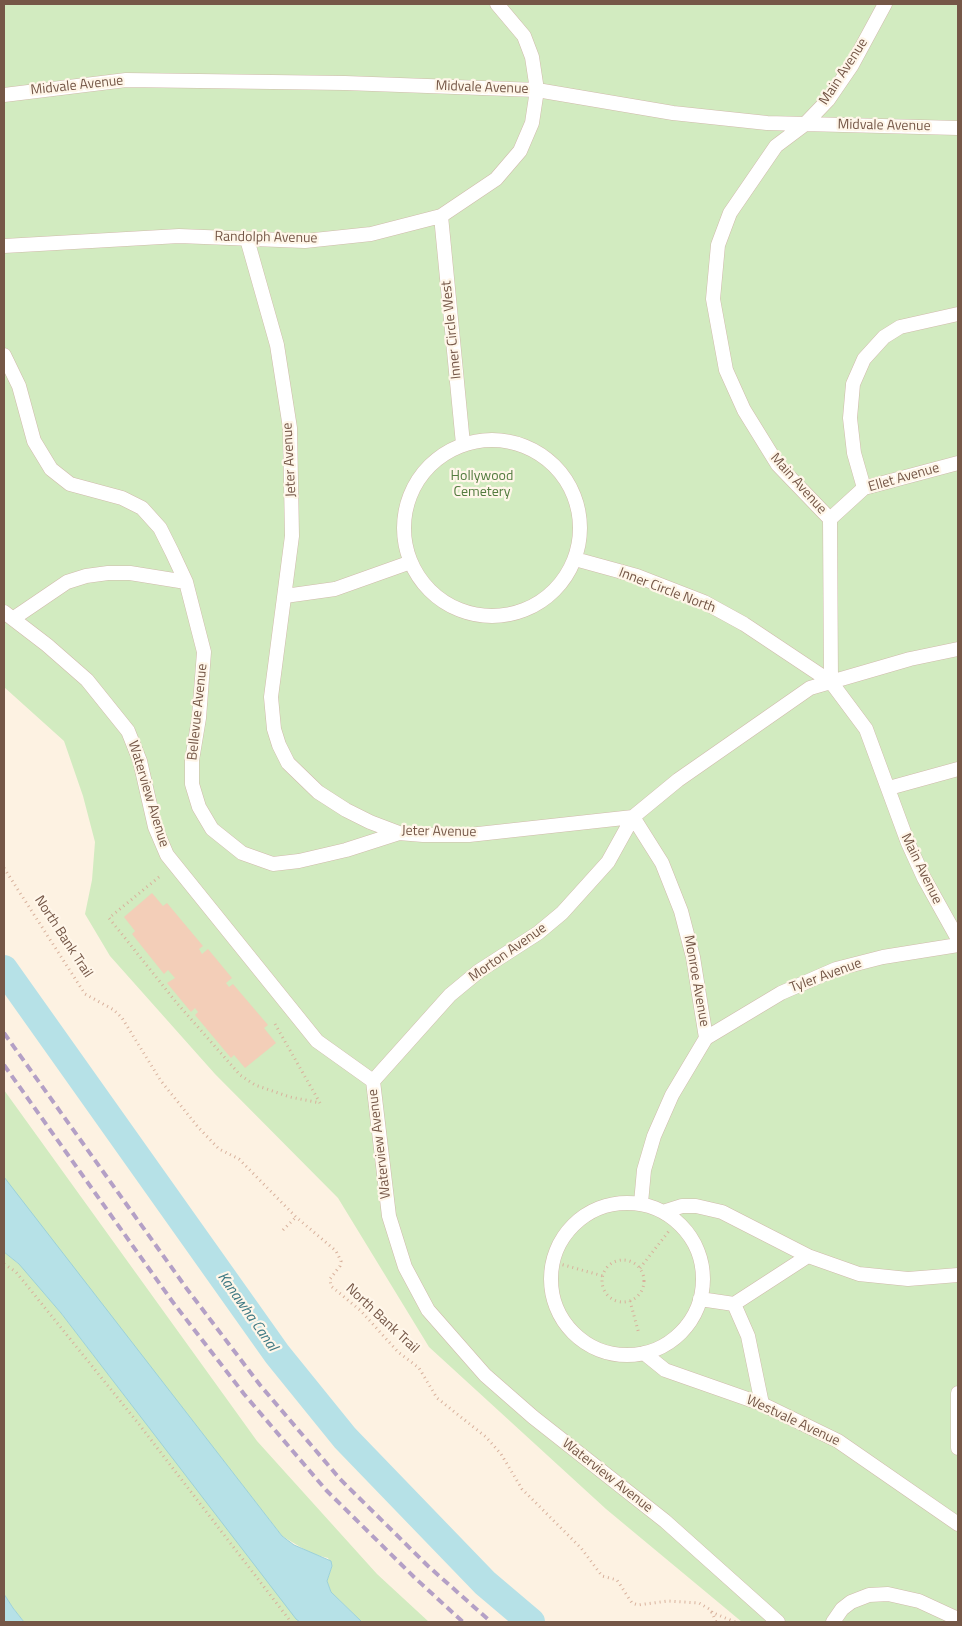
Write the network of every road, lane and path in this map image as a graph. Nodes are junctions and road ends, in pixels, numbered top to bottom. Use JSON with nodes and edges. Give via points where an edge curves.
{"nodes":[{"id":1,"x":497,"y":4,"type":"edge"},
{"id":2,"x":885,"y":4,"type":"edge"},
{"id":3,"x":537,"y":90,"type":"junction"},
{"id":4,"x":4,"y":95,"type":"edge"},
{"id":5,"x":804,"y":125,"type":"junction"},
{"id":6,"x":958,"y":128,"type":"edge"},
{"id":7,"x":441,"y":216,"type":"junction"},
{"id":8,"x":247,"y":239,"type":"junction"},
{"id":9,"x":4,"y":246,"type":"edge"},
{"id":10,"x":958,"y":314,"type":"edge"},
{"id":11,"x":4,"y":355,"type":"edge"},
{"id":12,"x":463,"y":444,"type":"junction"},
{"id":13,"x":958,"y":463,"type":"edge"},
{"id":14,"x":864,"y":488,"type":"junction"},
{"id":15,"x":830,"y":519,"type":"junction"},
{"id":16,"x":575,"y":559,"type":"junction"},
{"id":17,"x":411,"y":562,"type":"junction"},
{"id":18,"x":186,"y":582,"type":"junction"},
{"id":19,"x":285,"y":596,"type":"junction"},
{"id":20,"x":9,"y":615,"type":"edge"},
{"id":21,"x":958,"y":649,"type":"edge"},
{"id":22,"x":831,"y":682,"type":"junction"},
{"id":23,"x":958,"y":769,"type":"edge"},
{"id":24,"x":889,"y":788,"type":"junction"},
{"id":25,"x":633,"y":817,"type":"junction"},
{"id":26,"x":399,"y":833,"type":"junction"},
{"id":27,"x":174,"y":865,"type":"junction"},
{"id":28,"x":4,"y":868,"type":"edge"},
{"id":29,"x":958,"y":939,"type":"edge"},
{"id":30,"x":958,"y":944,"type":"edge"},
{"id":31,"x":271,"y":1018,"type":"dead end"},
{"id":32,"x":706,"y":1038,"type":"junction"},
{"id":33,"x":373,"y":1081,"type":"junction"},
{"id":34,"x":640,"y":1203,"type":"junction"},
{"id":35,"x":663,"y":1212,"type":"junction"},
{"id":36,"x":296,"y":1217,"type":"junction"},
{"id":37,"x":677,"y":1221,"type":"junction"},
{"id":38,"x":283,"y":1230,"type":"dead end"},
{"id":39,"x":808,"y":1256,"type":"junction"},
{"id":40,"x":553,"y":1262,"type":"junction"},
{"id":41,"x":4,"y":1264,"type":"edge"},
{"id":42,"x":640,"y":1268,"type":"junction"},
{"id":43,"x":958,"y":1275,"type":"edge"},
{"id":44,"x":603,"y":1276,"type":"junction"},
{"id":45,"x":700,"y":1299,"type":"junction"},
{"id":46,"x":630,"y":1301,"type":"junction"},
{"id":47,"x":734,"y":1304,"type":"junction"},
{"id":48,"x":644,"y":1353,"type":"junction"},
{"id":49,"x":958,"y":1393,"type":"edge"},
{"id":50,"x":762,"y":1404,"type":"junction"},
{"id":51,"x":958,"y":1448,"type":"edge"},
{"id":52,"x":958,"y":1524,"type":"edge"},
{"id":53,"x":711,"y":1611,"type":"junction"},
{"id":54,"x":958,"y":1619,"type":"edge"},
{"id":55,"x":291,"y":1622,"type":"edge"},
{"id":56,"x":716,"y":1622,"type":"edge"},
{"id":57,"x":735,"y":1622,"type":"edge"},
{"id":58,"x":778,"y":1622,"type":"edge"},
{"id":59,"x":833,"y":1622,"type":"edge"}],
"edges":[{"from":1,"to":3,"type":"lane","name":"Randolph Avenue","via":[[527,42]]},
{"from":2,"to":5,"type":"lane","name":"Main Avenue","via":[[852,64],[822,108]]},
{"from":3,"to":4,"type":"lane","name":"Midvale Avenue","via":[[126,80]]},
{"from":3,"to":5,"type":"lane","name":"Midvale Avenue","via":[[673,113]]},
{"from":3,"to":7,"type":"lane","name":"Randolph Avenue","via":[[532,123],[520,151],[496,179]]},
{"from":5,"to":6,"type":"lane","name":"Midvale Avenue"},
{"from":5,"to":15,"type":"lane","name":"Main Avenue","via":[[776,146],[730,213],[718,244],[713,299],[726,370],[744,410],[778,465]]},
{"from":7,"to":8,"type":"lane","name":"Randolph Avenue","via":[[371,234],[306,241]]},
{"from":7,"to":12,"type":"lane","name":"Inner Circle West"},
{"from":8,"to":9,"type":"lane","name":"Randolph Avenue","via":[[179,236]]},
{"from":8,"to":19,"type":"lane","name":"Jeter Avenue","via":[[277,345],[290,428],[292,536]]},
{"from":10,"to":14,"type":"lane","via":[[900,327],[884,337],[864,359],[853,384],[850,418],[854,453]]},
{"from":11,"to":18,"type":"lane","name":"Bellevue Avenue","via":[[19,386],[34,441],[51,469],[70,484],[122,498],[142,508],[160,528]]},
{"from":12,"to":16,"type":"lane","via":[[489,440],[514,442],[538,453],[558,469],[572,491],[579,516]]},
{"from":12,"to":17,"type":"lane","via":[[430,465],[409,498],[404,524],[406,550]]},
{"from":13,"to":14,"type":"lane","name":"Ellet Avenue"},
{"from":14,"to":15,"type":"lane","name":"Ellet Avenue"},
{"from":15,"to":22,"type":"lane","name":"Main Avenue"},
{"from":16,"to":17,"type":"lane","via":[[557,588],[538,603],[514,613],[490,616],[465,612],[442,601],[423,584]]},
{"from":16,"to":22,"type":"lane","name":"Inner Circle North","via":[[637,576],[704,602],[744,624]]},
{"from":17,"to":19,"type":"lane","via":[[345,586]]},
{"from":18,"to":20,"type":"lane","via":[[130,573],[86,576],[67,582]]},
{"from":18,"to":26,"type":"lane","name":"Bellevue Avenue","via":[[204,661],[192,784],[199,807],[212,829],[242,853],[273,864],[318,857]]},
{"from":19,"to":26,"type":"lane","name":"Jeter Avenue","via":[[271,697],[271,715],[279,745],[288,762],[318,792],[370,822]]},
{"from":20,"to":27,"type":"lane","name":"Waterview Avenue","via":[[87,680],[128,731],[140,760],[155,827]]},
{"from":21,"to":22,"type":"lane"},
{"from":22,"to":24,"type":"lane","name":"Main Avenue","via":[[862,722]]},
{"from":22,"to":25,"type":"lane","via":[[810,688],[795,697],[678,780]]},
{"from":23,"to":24,"type":"lane"},
{"from":24,"to":29,"type":"lane","name":"Main Avenue","via":[[916,863]]},
{"from":25,"to":26,"type":"lane","name":"Jeter Avenue","via":[[469,835]]},
{"from":25,"to":32,"type":"lane","name":"Monroe Avenue","via":[[662,863],[681,911],[693,957]]},
{"from":25,"to":33,"type":"lane","name":"Morton Avenue","via":[[608,862],[562,913],[450,995]]},
{"from":27,"to":31,"type":"path","via":[[109,918],[176,1002],[240,1074],[255,1084],[290,1097],[320,1103]]},
{"from":27,"to":33,"type":"lane","name":"Waterview Avenue","via":[[317,1041]]},
{"from":28,"to":36,"type":"path","name":"North Bank Trail","via":[[86,994],[122,1018],[161,1081],[198,1127],[219,1149],[239,1159]]},
{"from":30,"to":32,"type":"lane","name":"Tyler Avenue","via":[[836,969],[781,993]]},
{"from":32,"to":34,"type":"lane","name":"Monroe Avenue","via":[[672,1095],[654,1136],[644,1170]]},
{"from":33,"to":58,"type":"lane","name":"Waterview Avenue","via":[[389,1216],[405,1267],[428,1310],[485,1375],[665,1521]]},
{"from":34,"to":35,"type":"lane"},
{"from":34,"to":40,"type":"lane","via":[[612,1204],[586,1214],[560,1242]]},
{"from":35,"to":37,"type":"lane"},
{"from":35,"to":39,"type":"lane","via":[[682,1206],[696,1206],[722,1212]]},
{"from":36,"to":38,"type":"path"},
{"from":36,"to":53,"type":"path","name":"North Bank Trail","via":[[329,1243],[339,1256],[341,1261],[338,1271],[330,1279],[331,1286],[361,1311],[398,1352],[419,1368],[437,1398],[486,1437],[501,1454],[522,1489],[581,1548],[602,1576],[616,1580],[632,1603],[638,1605],[668,1601],[699,1603]]},
{"from":37,"to":42,"type":"path"},
{"from":37,"to":45,"type":"lane","via":[[695,1244],[700,1257],[703,1285]]},
{"from":39,"to":43,"type":"lane","via":[[834,1267],[878,1277],[908,1279]]},
{"from":39,"to":47,"type":"lane"},
{"from":40,"to":44,"type":"path"},
{"from":40,"to":48,"type":"lane","via":[[552,1295],[558,1311],[573,1332],[594,1347],[610,1353]]},
{"from":41,"to":55,"type":"path","via":[[16,1272],[132,1415]]},
{"from":42,"to":44,"type":"path","via":[[629,1260],[616,1261]]},
{"from":42,"to":46,"type":"path","via":[[644,1287]]},
{"from":44,"to":46,"type":"path","via":[[607,1294],[617,1301]]},
{"from":45,"to":47,"type":"lane"},
{"from":45,"to":48,"type":"lane","via":[[680,1334],[663,1346]]},
{"from":46,"to":48,"type":"path"},
{"from":47,"to":50,"type":"lane","via":[[748,1336]]},
{"from":48,"to":50,"type":"lane","name":"Westvale Avenue","via":[[665,1370]]},
{"from":49,"to":51,"type":"lane"},
{"from":50,"to":52,"type":"lane","name":"Westvale Avenue","via":[[838,1441]]},
{"from":53,"to":56,"type":"path"},
{"from":53,"to":57,"type":"path","name":"North Bank Trail"},
{"from":54,"to":59,"type":"lane","via":[[919,1601],[888,1594],[869,1595],[851,1602]]}]}
